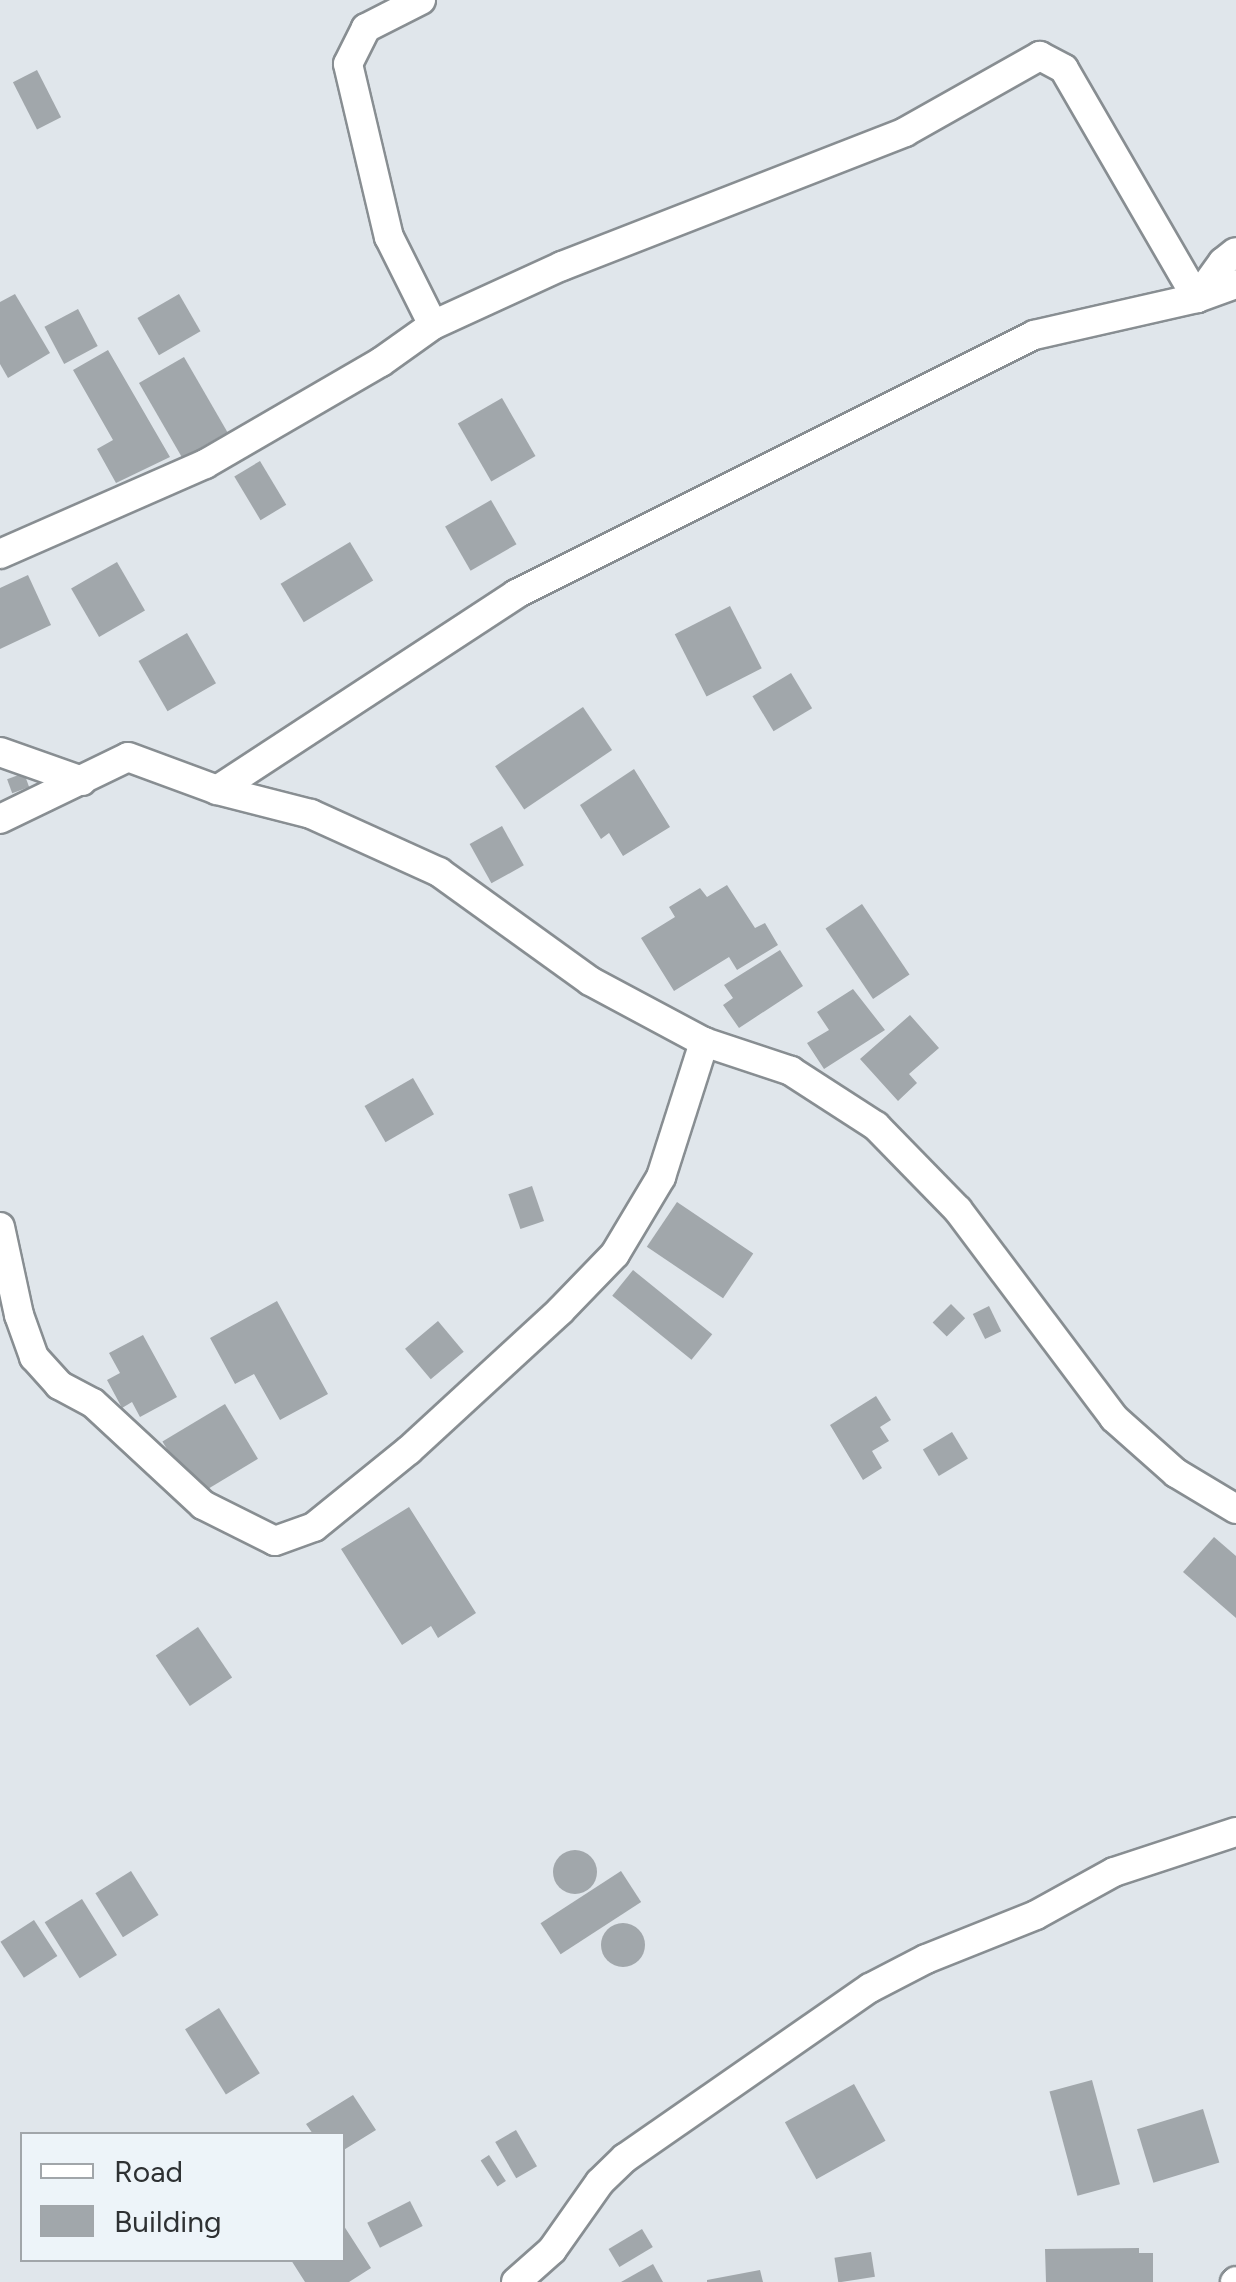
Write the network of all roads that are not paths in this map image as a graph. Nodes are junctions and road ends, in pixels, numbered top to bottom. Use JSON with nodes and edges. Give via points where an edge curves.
{"nodes":[{"id":1,"x":421,"y":0,"type":"edge"},
{"id":2,"x":370,"y":10,"type":"edge"},
{"id":3,"x":1236,"y":252,"type":"edge"},
{"id":4,"x":1236,"y":284,"type":"edge"},
{"id":5,"x":1197,"y":298,"type":"junction"},
{"id":6,"x":433,"y":325,"type":"junction"},
{"id":7,"x":0,"y":554,"type":"edge"},
{"id":8,"x":0,"y":752,"type":"edge"},
{"id":9,"x":82,"y":781,"type":"junction"},
{"id":10,"x":217,"y":790,"type":"junction"},
{"id":11,"x":0,"y":819,"type":"edge"},
{"id":12,"x":704,"y":1042,"type":"junction"},
{"id":13,"x":0,"y":1227,"type":"edge"},
{"id":14,"x":1236,"y":1509,"type":"edge"},
{"id":15,"x":1236,"y":1832,"type":"edge"},
{"id":16,"x":516,"y":2282,"type":"edge"}],
"edges":[{"from":1,"to":2,"type":"street"},
{"from":2,"to":6,"type":"street","via":[[348,64],[389,236]]},
{"from":3,"to":5,"type":"street"},
{"from":4,"to":5,"type":"street"},
{"from":5,"to":6,"type":"street","via":[[1064,69],[1040,56],[905,132],[562,266]]},
{"from":5,"to":10,"type":"street","via":[[1034,334],[516,594]]},
{"from":6,"to":7,"type":"street","via":[[205,464]]},
{"from":8,"to":9,"type":"street"},
{"from":9,"to":10,"type":"street","via":[[128,757]]},
{"from":9,"to":11,"type":"street"},
{"from":10,"to":12,"type":"street","via":[[310,814],[439,872],[590,982]]},
{"from":12,"to":13,"type":"street","via":[[661,1177],[615,1254],[408,1450],[314,1527],[275,1542],[203,1505],[34,1358]]},
{"from":12,"to":14,"type":"street","via":[[791,1071],[876,1126],[958,1210],[1114,1418],[1176,1472]]},
{"from":15,"to":16,"type":"street","via":[[1114,1872],[1036,1915],[870,1988],[625,2158],[552,2250]]}]}
